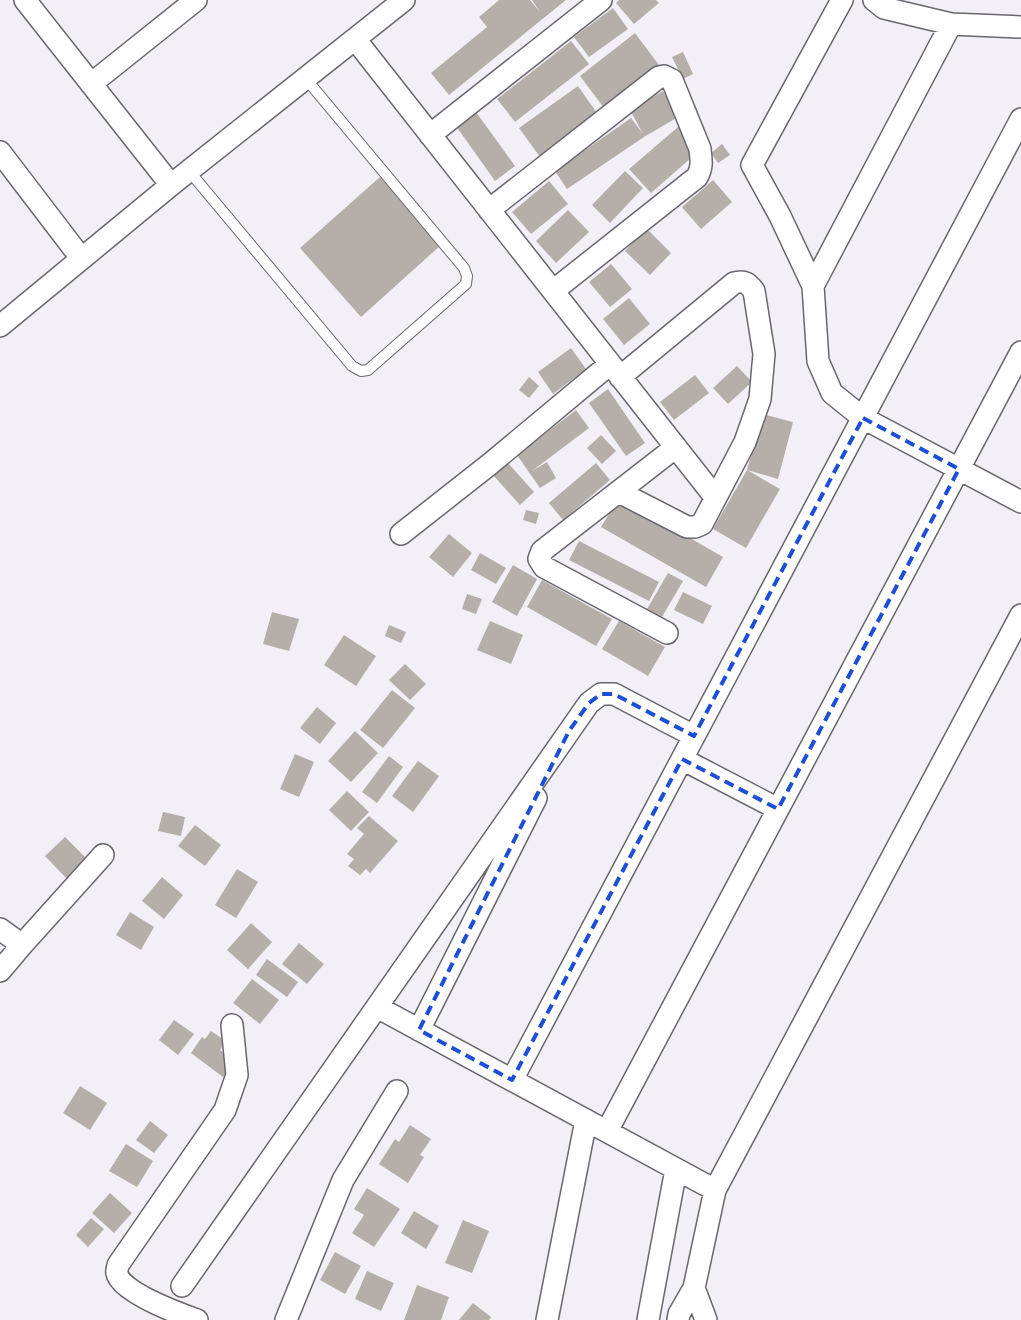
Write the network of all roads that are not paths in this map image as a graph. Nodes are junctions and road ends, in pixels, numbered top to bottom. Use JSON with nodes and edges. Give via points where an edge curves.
{"nodes":[{"id":1,"x":25,"y":0,"type":"edge"},
{"id":2,"x":196,"y":0,"type":"edge"},
{"id":3,"x":404,"y":0,"type":"edge"},
{"id":4,"x":601,"y":0,"type":"edge"},
{"id":5,"x":842,"y":0,"type":"edge"},
{"id":6,"x":874,"y":0,"type":"edge"},
{"id":7,"x":952,"y":24,"type":"junction"},
{"id":8,"x":1021,"y":27,"type":"edge"},
{"id":9,"x":354,"y":39,"type":"junction"},
{"id":10,"x":306,"y":78,"type":"junction"},
{"id":11,"x":92,"y":84,"type":"junction"},
{"id":12,"x":1021,"y":119,"type":"edge"},
{"id":13,"x":430,"y":135,"type":"junction"},
{"id":14,"x":1,"y":154,"type":"edge"},
{"id":15,"x":190,"y":171,"type":"junction"},
{"id":16,"x":171,"y":185,"type":"junction"},
{"id":17,"x":489,"y":210,"type":"junction"},
{"id":18,"x":82,"y":258,"type":"junction"},
{"id":19,"x":813,"y":286,"type":"junction"},
{"id":20,"x":553,"y":291,"type":"junction"},
{"id":21,"x":0,"y":326,"type":"edge"},
{"id":22,"x":1021,"y":352,"type":"edge"},
{"id":23,"x":615,"y":370,"type":"junction"},
{"id":24,"x":863,"y":418,"type":"junction"},
{"id":25,"x":676,"y":447,"type":"junction"},
{"id":26,"x":959,"y":469,"type":"junction"},
{"id":27,"x":619,"y":492,"type":"junction"},
{"id":28,"x":715,"y":497,"type":"junction"},
{"id":29,"x":1021,"y":502,"type":"edge"},
{"id":30,"x":401,"y":534,"type":"dead end"},
{"id":31,"x":1021,"y":615,"type":"edge"},
{"id":32,"x":667,"y":633,"type":"dead end"},
{"id":33,"x":569,"y":731,"type":"junction"},
{"id":34,"x":694,"y":736,"type":"junction"},
{"id":35,"x":682,"y":759,"type":"junction"},
{"id":36,"x":778,"y":809,"type":"junction"},
{"id":37,"x":103,"y":855,"type":"dead end"},
{"id":38,"x":0,"y":929,"type":"edge"},
{"id":39,"x":22,"y":945,"type":"junction"},
{"id":40,"x":0,"y":971,"type":"edge"},
{"id":41,"x":376,"y":1007,"type":"junction"},
{"id":42,"x":232,"y":1025,"type":"dead end"},
{"id":43,"x":419,"y":1030,"type":"junction"},
{"id":44,"x":512,"y":1080,"type":"junction"},
{"id":45,"x":397,"y":1091,"type":"dead end"},
{"id":46,"x":586,"y":1120,"type":"junction"},
{"id":47,"x":607,"y":1131,"type":"junction"},
{"id":48,"x":676,"y":1169,"type":"junction"},
{"id":49,"x":715,"y":1190,"type":"junction"},
{"id":50,"x":182,"y":1286,"type":"dead end"},
{"id":51,"x":694,"y":1288,"type":"junction"},
{"id":52,"x":197,"y":1320,"type":"edge"},
{"id":53,"x":286,"y":1320,"type":"edge"},
{"id":54,"x":547,"y":1320,"type":"edge"},
{"id":55,"x":648,"y":1320,"type":"edge"},
{"id":56,"x":678,"y":1320,"type":"edge"},
{"id":57,"x":706,"y":1320,"type":"edge"}],
"edges":[{"from":1,"to":11,"type":"street"},
{"from":2,"to":11,"type":"street"},
{"from":3,"to":9,"type":"street"},
{"from":4,"to":13,"type":"street"},
{"from":5,"to":19,"type":"street","via":[[752,165]]},
{"from":6,"to":7,"type":"street","via":[[884,8]]},
{"from":7,"to":8,"type":"street"},
{"from":7,"to":19,"type":"street"},
{"from":9,"to":10,"type":"street"},
{"from":9,"to":13,"type":"street"},
{"from":10,"to":15,"type":"street"},
{"from":10,"to":15,"type":"lane","via":[[464,268],[467,276],[466,284],[368,370],[361,371],[352,366]]},
{"from":11,"to":16,"type":"street"},
{"from":12,"to":24,"type":"street"},
{"from":13,"to":17,"type":"street"},
{"from":14,"to":18,"type":"street"},
{"from":15,"to":16,"type":"street"},
{"from":16,"to":18,"type":"street"},
{"from":17,"to":20,"type":"street"},
{"from":17,"to":20,"type":"street","via":[[660,77],[672,80],[700,149],[701,166],[697,177]]},
{"from":18,"to":21,"type":"street"},
{"from":19,"to":24,"type":"street","via":[[818,361],[832,393]]},
{"from":20,"to":23,"type":"street"},
{"from":22,"to":26,"type":"street"},
{"from":23,"to":25,"type":"street"},
{"from":23,"to":28,"type":"street","via":[[734,283],[742,281],[754,291],[764,354],[760,399],[745,442]]},
{"from":23,"to":30,"type":"street"},
{"from":24,"to":26,"type":"street"},
{"from":24,"to":34,"type":"street"},
{"from":25,"to":27,"type":"street"},
{"from":25,"to":28,"type":"street"},
{"from":26,"to":29,"type":"street"},
{"from":26,"to":36,"type":"street"},
{"from":27,"to":28,"type":"street","via":[[687,527],[702,524]]},
{"from":27,"to":32,"type":"street","via":[[542,551],[539,559],[544,567]]},
{"from":31,"to":49,"type":"street"},
{"from":33,"to":34,"type":"street","via":[[589,703],[601,694],[614,694]]},
{"from":33,"to":41,"type":"street"},
{"from":33,"to":43,"type":"street"},
{"from":34,"to":35,"type":"street"},
{"from":35,"to":36,"type":"street"},
{"from":35,"to":44,"type":"street"},
{"from":36,"to":47,"type":"street"},
{"from":37,"to":39,"type":"street"},
{"from":38,"to":39,"type":"street"},
{"from":39,"to":40,"type":"street"},
{"from":41,"to":43,"type":"street"},
{"from":41,"to":50,"type":"street"},
{"from":42,"to":52,"type":"street","via":[[237,1075],[225,1110],[118,1265],[117,1274],[121,1282],[133,1292],[170,1311]]},
{"from":43,"to":44,"type":"street"},
{"from":44,"to":46,"type":"street"},
{"from":45,"to":53,"type":"street","via":[[343,1180]]},
{"from":46,"to":47,"type":"street"},
{"from":46,"to":54,"type":"street"},
{"from":47,"to":48,"type":"street"},
{"from":48,"to":49,"type":"street"},
{"from":48,"to":55,"type":"street"},
{"from":49,"to":51,"type":"street"},
{"from":51,"to":56,"type":"street"},
{"from":51,"to":57,"type":"street"}]}
